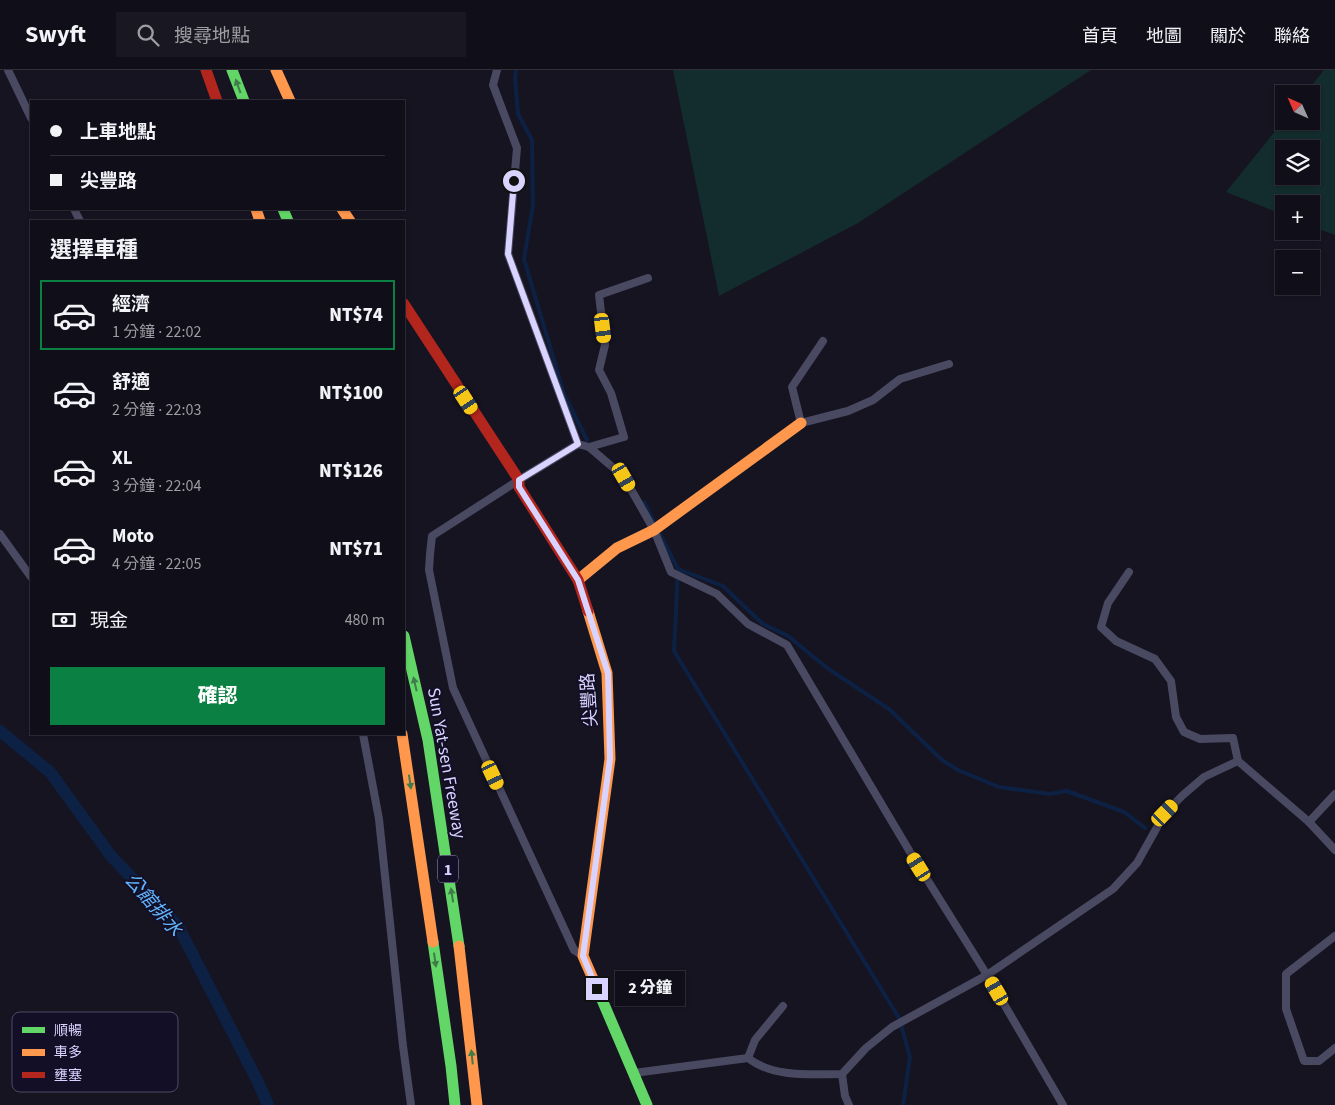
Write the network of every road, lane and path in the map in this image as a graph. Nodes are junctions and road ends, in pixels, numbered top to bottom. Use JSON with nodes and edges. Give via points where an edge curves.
{"nodes":[{"id":1,"x":8,"y":70,"type":"edge"},
{"id":2,"x":206,"y":70,"type":"edge"},
{"id":3,"x":232,"y":70,"type":"edge"},
{"id":4,"x":276,"y":70,"type":"edge"},
{"id":5,"x":497,"y":70,"type":"edge"},
{"id":6,"x":217,"y":100,"type":"edge"},
{"id":7,"x":244,"y":100,"type":"edge"},
{"id":8,"x":290,"y":100,"type":"edge"},
{"id":9,"x":30,"y":116,"type":"edge"},
{"id":10,"x":648,"y":278,"type":"dead end"},
{"id":11,"x":405,"y":306,"type":"edge"},
{"id":12,"x":823,"y":341,"type":"dead end"},
{"id":13,"x":949,"y":364,"type":"dead end"},
{"id":14,"x":801,"y":423,"type":"junction"},
{"id":15,"x":578,"y":444,"type":"junction"},
{"id":16,"x":590,"y":448,"type":"junction"},
{"id":17,"x":519,"y":480,"type":"junction"},
{"id":18,"x":658,"y":526,"type":"junction"},
{"id":19,"x":0,"y":534,"type":"edge"},
{"id":20,"x":1129,"y":572,"type":"dead end"},
{"id":21,"x":30,"y":576,"type":"edge"},
{"id":22,"x":578,"y":580,"type":"junction"},
{"id":23,"x":405,"y":640,"type":"edge"},
{"id":24,"x":363,"y":735,"type":"edge"},
{"id":25,"x":402,"y":735,"type":"edge"},
{"id":26,"x":1238,"y":761,"type":"junction"},
{"id":27,"x":1335,"y":794,"type":"edge"},
{"id":28,"x":1309,"y":822,"type":"junction"},
{"id":29,"x":1335,"y":850,"type":"edge"},
{"id":30,"x":1335,"y":936,"type":"edge"},
{"id":31,"x":583,"y":956,"type":"junction"},
{"id":32,"x":987,"y":975,"type":"junction"},
{"id":33,"x":783,"y":1006,"type":"dead end"},
{"id":34,"x":1335,"y":1048,"type":"edge"},
{"id":35,"x":748,"y":1058,"type":"junction"},
{"id":36,"x":634,"y":1073,"type":"junction"},
{"id":37,"x":842,"y":1074,"type":"junction"},
{"id":38,"x":411,"y":1105,"type":"edge"},
{"id":39,"x":455,"y":1105,"type":"edge"},
{"id":40,"x":477,"y":1105,"type":"edge"},
{"id":41,"x":647,"y":1105,"type":"edge"},
{"id":42,"x":848,"y":1105,"type":"edge"},
{"id":43,"x":1063,"y":1105,"type":"edge"}],
"edges":[{"from":1,"to":9,"type":"lane"},
{"from":2,"to":6,"type":"main road"},
{"from":7,"to":3,"type":"main road","one_way":true},
{"from":4,"to":8,"type":"main road"},
{"from":5,"to":15,"type":"lane","via":[[493,85],[517,148],[508,254]]},
{"from":10,"to":16,"type":"lane","via":[[599,295],[605,345],[599,370],[612,393],[624,437]]},
{"from":11,"to":17,"type":"main road","name":"尖豐路"},
{"from":12,"to":14,"type":"lane","via":[[792,387]]},
{"from":13,"to":14,"type":"lane","via":[[900,379],[873,400],[848,412]]},
{"from":14,"to":18,"type":"main road"},
{"from":15,"to":16,"type":"lane"},
{"from":15,"to":17,"type":"lane"},
{"from":16,"to":18,"type":"lane","via":[[624,477]]},
{"from":17,"to":22,"type":"main road","name":"尖豐路","via":[[519,487]]},
{"from":17,"to":31,"type":"lane","via":[[432,536],[429,570],[453,688],[574,950]]},
{"from":18,"to":22,"type":"main road","via":[[617,548]]},
{"from":18,"to":32,"type":"lane","via":[[671,572],[717,594],[748,624],[787,645]]},
{"from":19,"to":21,"type":"lane"},
{"from":20,"to":26,"type":"lane","via":[[1108,603],[1101,626],[1116,641],[1155,659],[1171,681],[1176,718],[1184,732],[1200,739],[1233,738]]},
{"from":22,"to":31,"type":"main road","name":"尖豐路","via":[[608,673],[610,759]]},
{"from":40,"to":23,"type":"main road","name":"Sun Yat-sen Freeway","number":"1","one_way":true,"via":[[462,959],[428,740]]},
{"from":24,"to":38,"type":"lane","via":[[379,819]]},
{"from":25,"to":39,"type":"main road","number":"1","one_way":true},
{"from":26,"to":28,"type":"lane"},
{"from":26,"to":32,"type":"lane","via":[[1204,777],[1183,794],[1165,813],[1137,863],[1113,890]]},
{"from":27,"to":28,"type":"lane"},
{"from":28,"to":29,"type":"lane"},
{"from":30,"to":34,"type":"lane","via":[[1286,974],[1286,1009],[1304,1061],[1319,1061]]},
{"from":31,"to":36,"type":"main road"},
{"from":32,"to":37,"type":"lane","via":[[892,1027],[866,1048]]},
{"from":32,"to":43,"type":"lane"},
{"from":33,"to":35,"type":"lane","via":[[755,1040]]},
{"from":35,"to":36,"type":"lane"},
{"from":35,"to":37,"type":"lane","via":[[759,1066],[801,1074]]},
{"from":36,"to":41,"type":"main road"},
{"from":37,"to":42,"type":"lane"}]}
